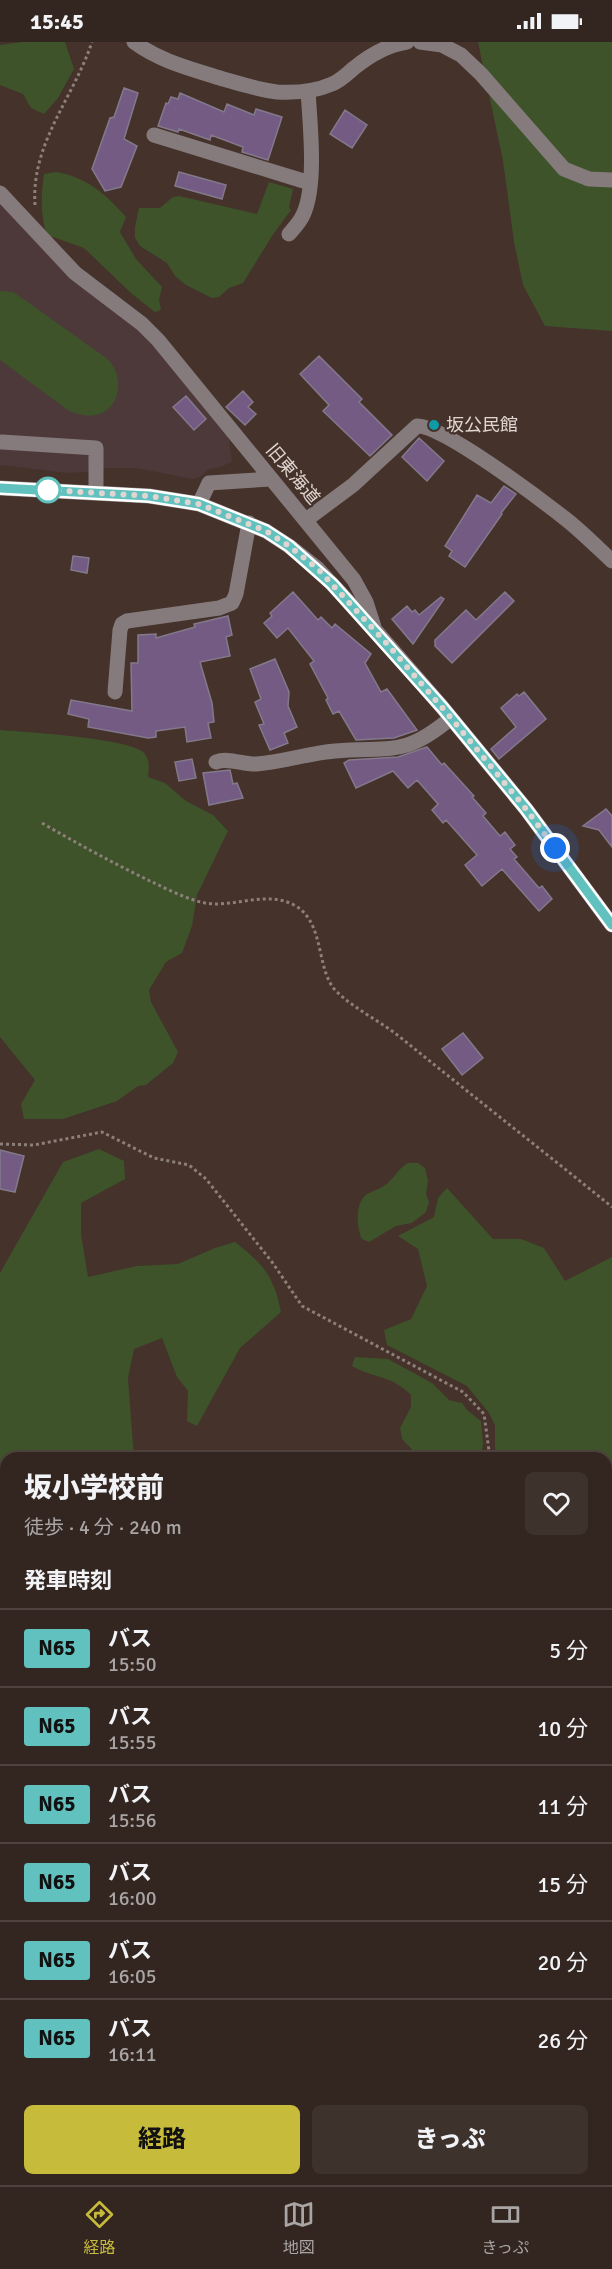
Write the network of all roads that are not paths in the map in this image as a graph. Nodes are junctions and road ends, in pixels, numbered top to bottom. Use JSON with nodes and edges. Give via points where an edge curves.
{"nodes":[{"id":1,"x":134,"y":42,"type":"edge"},
{"id":2,"x":407,"y":42,"type":"edge"},
{"id":3,"x":420,"y":42,"type":"edge"},
{"id":4,"x":308,"y":91,"type":"junction"},
{"id":5,"x":154,"y":135,"type":"dead end"},
{"id":6,"x":612,"y":180,"type":"edge"},
{"id":7,"x":310,"y":183,"type":"junction"},
{"id":8,"x":0,"y":193,"type":"edge"},
{"id":9,"x":290,"y":234,"type":"dead end"},
{"id":10,"x":2,"y":442,"type":"dead end"},
{"id":11,"x":271,"y":479,"type":"junction"},
{"id":12,"x":0,"y":488,"type":"edge"},
{"id":13,"x":96,"y":493,"type":"junction"},
{"id":14,"x":199,"y":504,"type":"junction"},
{"id":15,"x":306,"y":520,"type":"junction"},
{"id":16,"x":249,"y":523,"type":"junction"},
{"id":17,"x":612,"y":561,"type":"edge"},
{"id":18,"x":375,"y":630,"type":"junction"},
{"id":19,"x":115,"y":692,"type":"dead end"},
{"id":20,"x":451,"y":718,"type":"junction"},
{"id":21,"x":216,"y":762,"type":"dead end"},
{"id":22,"x":612,"y":925,"type":"edge"}],
"edges":[{"from":1,"to":4,"type":"street","via":[[179,65],[246,85],[275,92]]},
{"from":2,"to":4,"type":"street","via":[[369,56],[335,83]]},
{"from":3,"to":6,"type":"street","via":[[442,45],[462,55],[564,169],[589,178]]},
{"from":4,"to":7,"type":"street"},
{"from":5,"to":7,"type":"street"},
{"from":7,"to":9,"type":"street","via":[[302,217]]},
{"from":8,"to":11,"type":"street","name":"旧東海道","via":[[75,273],[158,340]]},
{"from":10,"to":13,"type":"street","via":[[96,448]]},
{"from":11,"to":14,"type":"street","via":[[209,483]]},
{"from":11,"to":15,"type":"street","name":"旧東海道"},
{"from":12,"to":13,"type":"street"},
{"from":13,"to":14,"type":"street"},
{"from":14,"to":16,"type":"street"},
{"from":15,"to":17,"type":"street","via":[[353,485],[417,426],[423,425],[454,439],[568,521]]},
{"from":15,"to":18,"type":"street","name":"旧東海道","via":[[354,580]]},
{"from":16,"to":18,"type":"street","via":[[310,563]]},
{"from":16,"to":19,"type":"street","via":[[232,603],[122,624]]},
{"from":18,"to":20,"type":"street","name":"旧東海道"},
{"from":20,"to":21,"type":"street","via":[[432,734],[406,747],[334,751],[254,764]]},
{"from":20,"to":22,"type":"street","name":"旧東海道","via":[[526,809]]}]}
